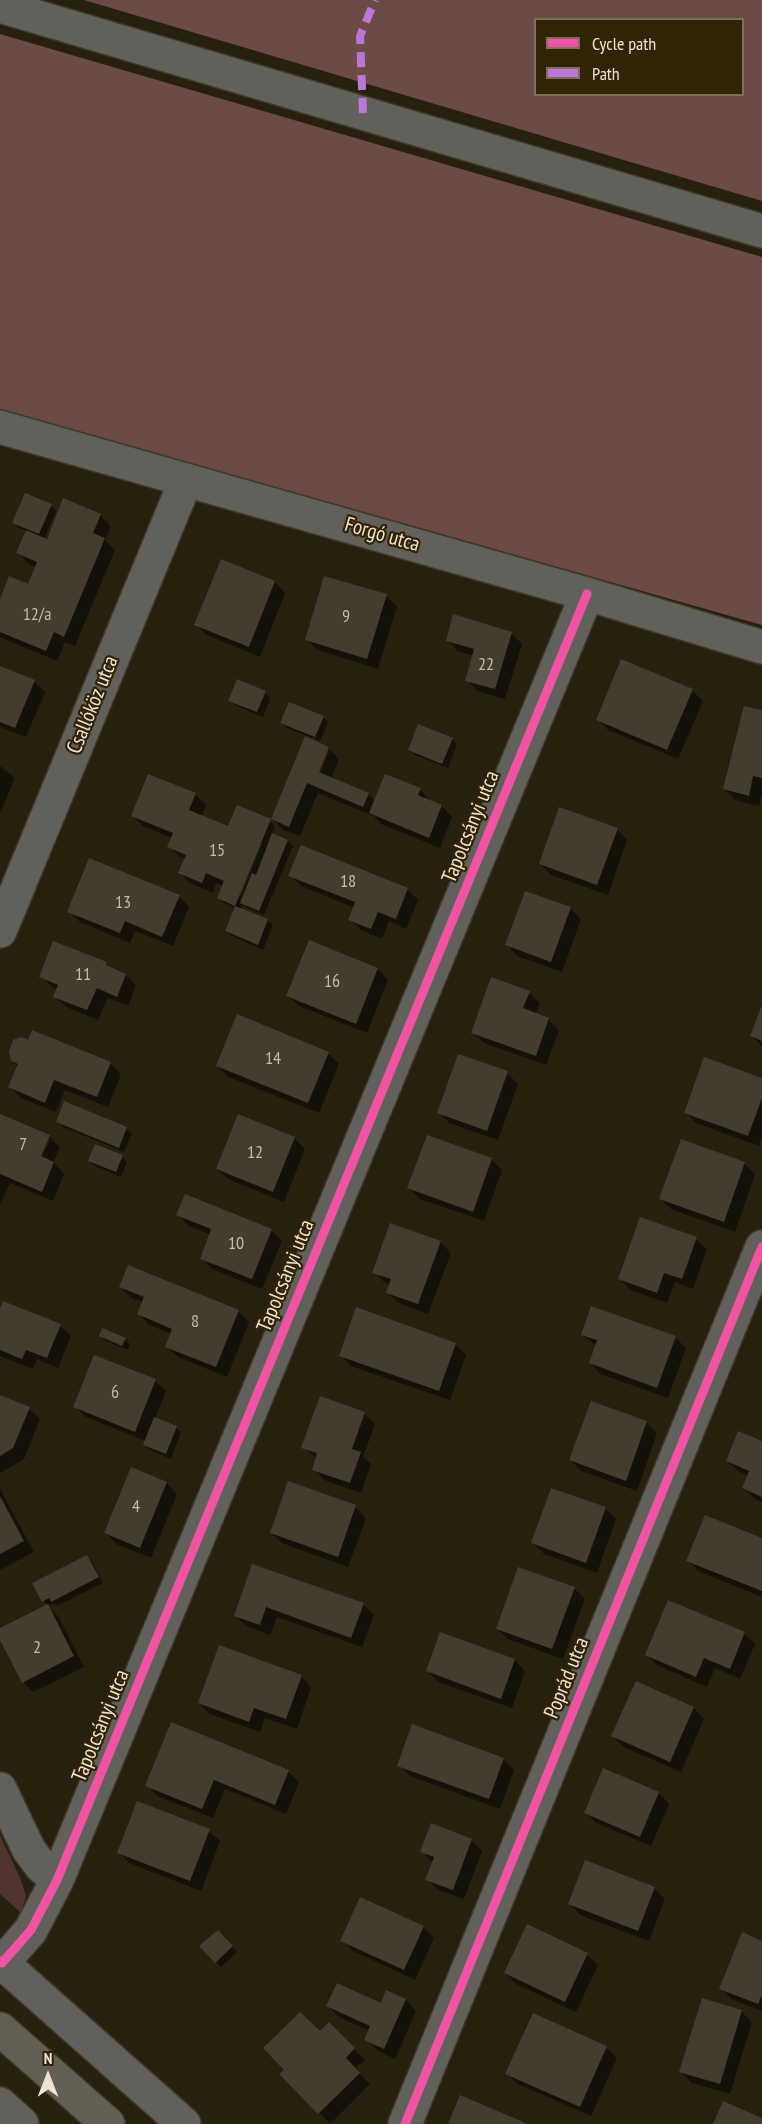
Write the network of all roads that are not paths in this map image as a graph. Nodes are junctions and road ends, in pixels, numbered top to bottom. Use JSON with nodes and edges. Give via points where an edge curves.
{"nodes":[{"id":1,"x":0,"y":6,"type":"edge"},
{"id":2,"x":762,"y":231,"type":"edge"},
{"id":3,"x":0,"y":427,"type":"edge"},
{"id":4,"x":186,"y":480,"type":"junction"},
{"id":5,"x":587,"y":594,"type":"junction"},
{"id":6,"x":762,"y":647,"type":"edge"},
{"id":7,"x":0,"y":931,"type":"edge"},
{"id":8,"x":762,"y":1246,"type":"edge"},
{"id":9,"x":0,"y":1789,"type":"edge"},
{"id":10,"x":57,"y":1880,"type":"junction"},
{"id":11,"x":1,"y":1962,"type":"edge"},
{"id":12,"x":0,"y":2029,"type":"edge"},
{"id":13,"x":0,"y":2104,"type":"edge"},
{"id":14,"x":22,"y":2124,"type":"edge"},
{"id":15,"x":108,"y":2124,"type":"edge"},
{"id":16,"x":184,"y":2124,"type":"edge"},
{"id":17,"x":405,"y":2124,"type":"edge"}],
"edges":[{"from":1,"to":2,"type":"street"},
{"from":3,"to":4,"type":"street","name":"Forgó utca"},
{"from":4,"to":5,"type":"street","name":"Forgó utca"},
{"from":4,"to":7,"type":"street","name":"Csallóköz utca"},
{"from":5,"to":6,"type":"street","name":"Forgó utca"},
{"from":5,"to":10,"type":"street","name":"Tapolcsányi utca"},
{"from":8,"to":17,"type":"street","name":"Poprád utca"},
{"from":9,"to":10,"type":"street","via":[[29,1850]]},
{"from":10,"to":11,"type":"street","name":"Tapolcsányi utca","via":[[32,1930]]},
{"from":11,"to":16,"type":"street"},
{"from":12,"to":15,"type":"main road"},
{"from":13,"to":14,"type":"street"}]}
